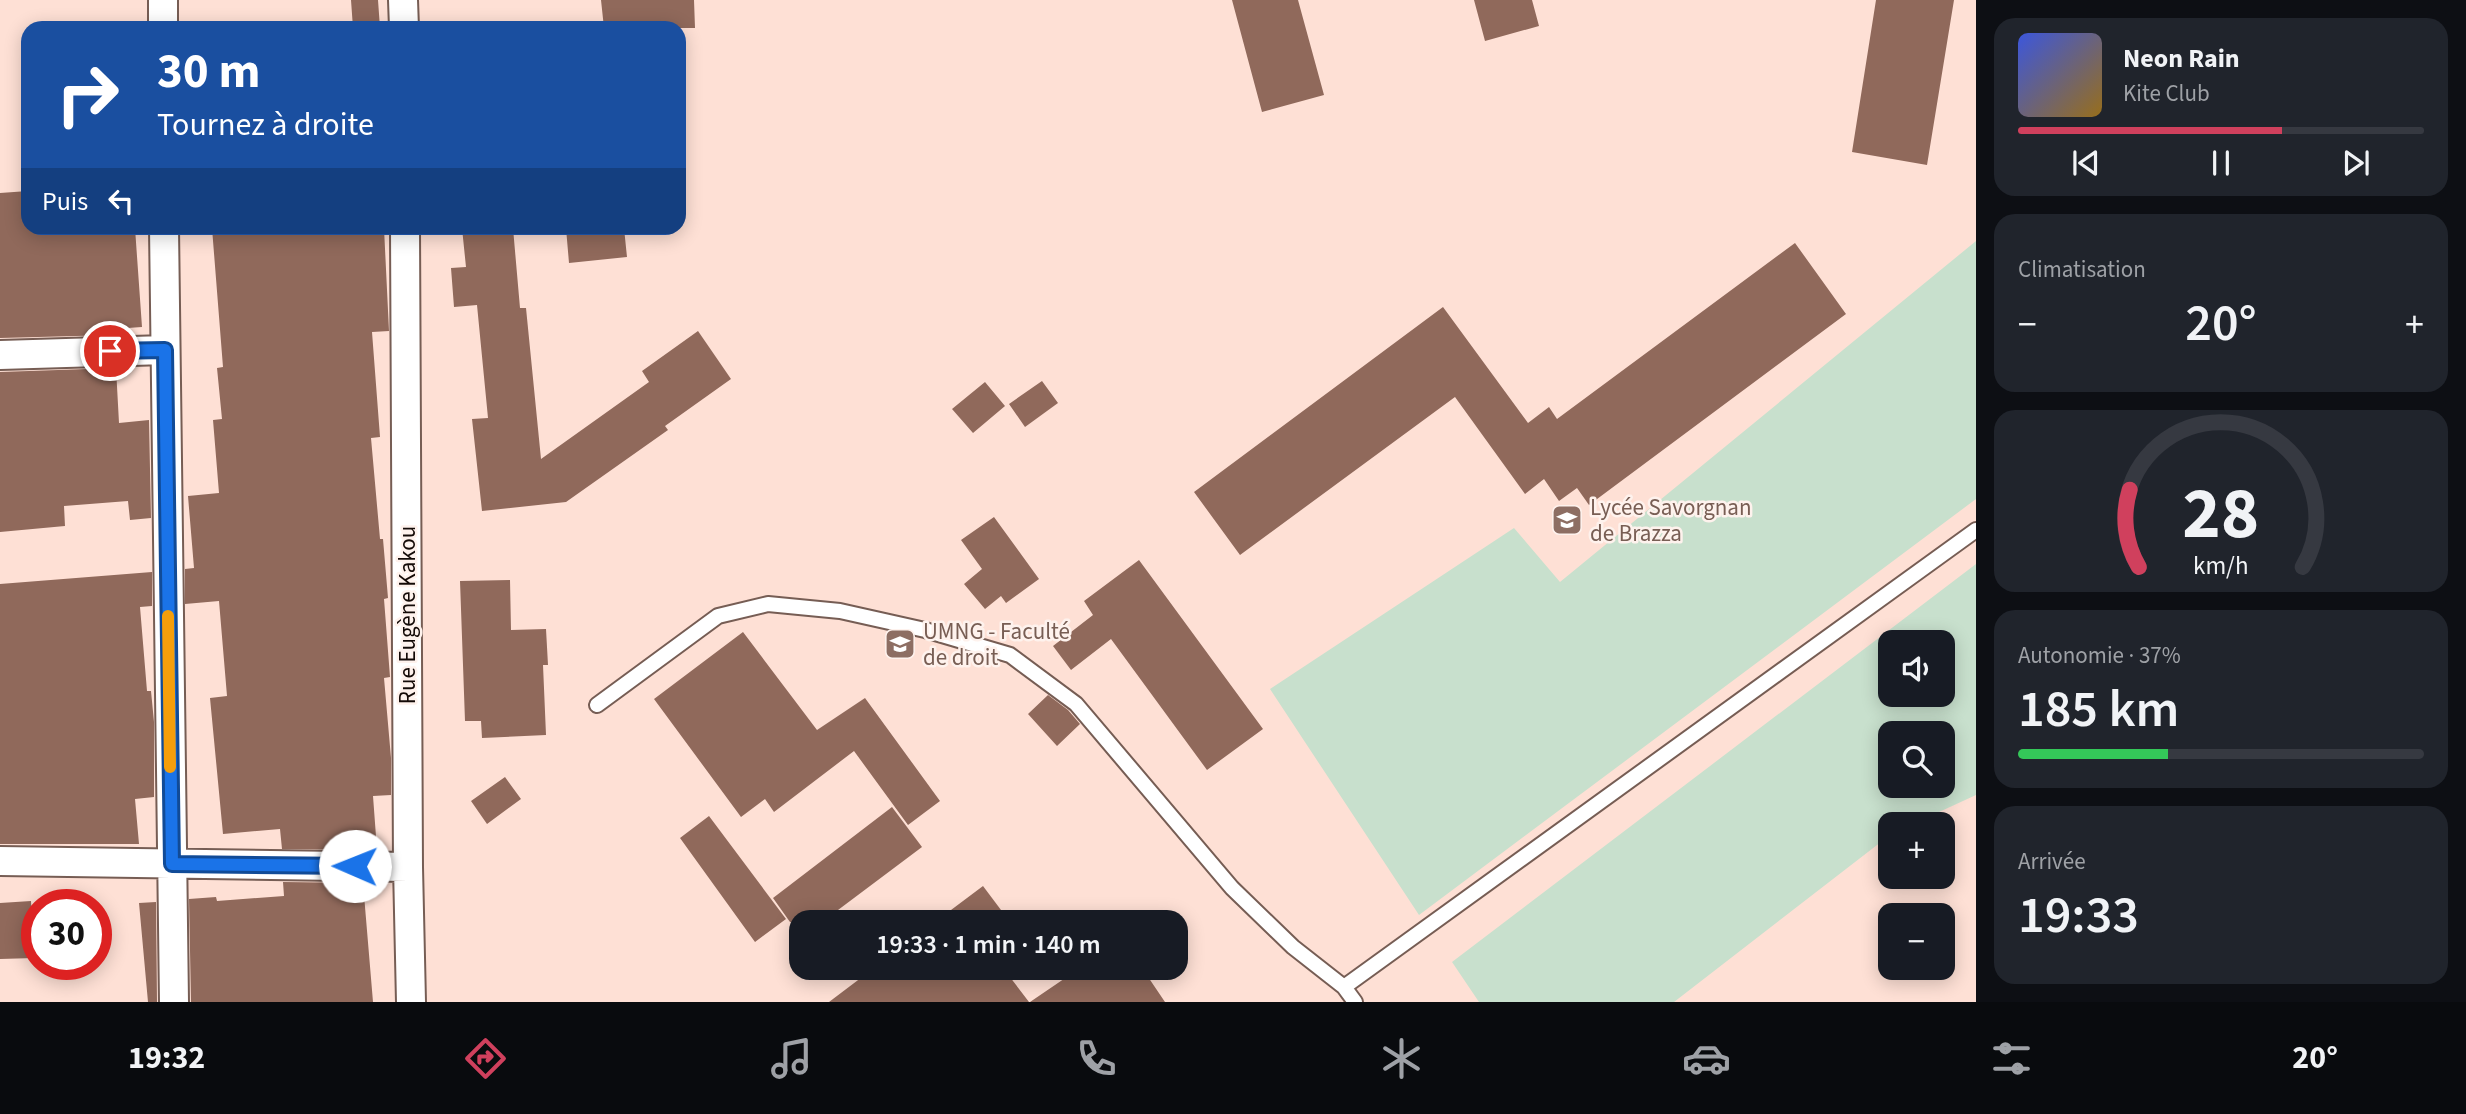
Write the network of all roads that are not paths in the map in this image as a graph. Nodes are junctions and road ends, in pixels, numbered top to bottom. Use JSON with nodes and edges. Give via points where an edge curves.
{"nodes":[{"id":1,"x":163,"y":0,"type":"edge"},
{"id":2,"x":403,"y":0,"type":"edge"},
{"id":3,"x":163,"y":21,"type":"edge"},
{"id":4,"x":404,"y":21,"type":"edge"},
{"id":5,"x":164,"y":235,"type":"edge"},
{"id":6,"x":405,"y":235,"type":"edge"},
{"id":7,"x":165,"y":350,"type":"junction"},
{"id":8,"x":0,"y":355,"type":"edge"},
{"id":9,"x":1976,"y":530,"type":"edge"},
{"id":10,"x":597,"y":705,"type":"dead end"},
{"id":11,"x":0,"y":861,"type":"edge"},
{"id":12,"x":172,"y":864,"type":"junction"},
{"id":13,"x":408,"y":867,"type":"junction"},
{"id":14,"x":1344,"y":987,"type":"junction"},
{"id":15,"x":174,"y":1002,"type":"edge"},
{"id":16,"x":411,"y":1002,"type":"edge"},
{"id":17,"x":1355,"y":1002,"type":"edge"}],
"edges":[{"from":1,"to":3,"type":"street"},
{"from":2,"to":4,"type":"street"},
{"from":5,"to":7,"type":"street"},
{"from":6,"to":13,"type":"street","name":"Rue Eugène Kakou"},
{"from":7,"to":8,"type":"street"},
{"from":7,"to":12,"type":"street"},
{"from":9,"to":14,"type":"lane"},
{"from":10,"to":14,"type":"lane","via":[[718,616],[768,604],[840,611],[1010,655],[1076,704],[1232,888],[1293,947]]},
{"from":11,"to":12,"type":"street"},
{"from":12,"to":13,"type":"street"},
{"from":12,"to":15,"type":"street"},
{"from":13,"to":16,"type":"street","name":"Rue Eugène Kakou"},
{"from":14,"to":17,"type":"lane"}]}
